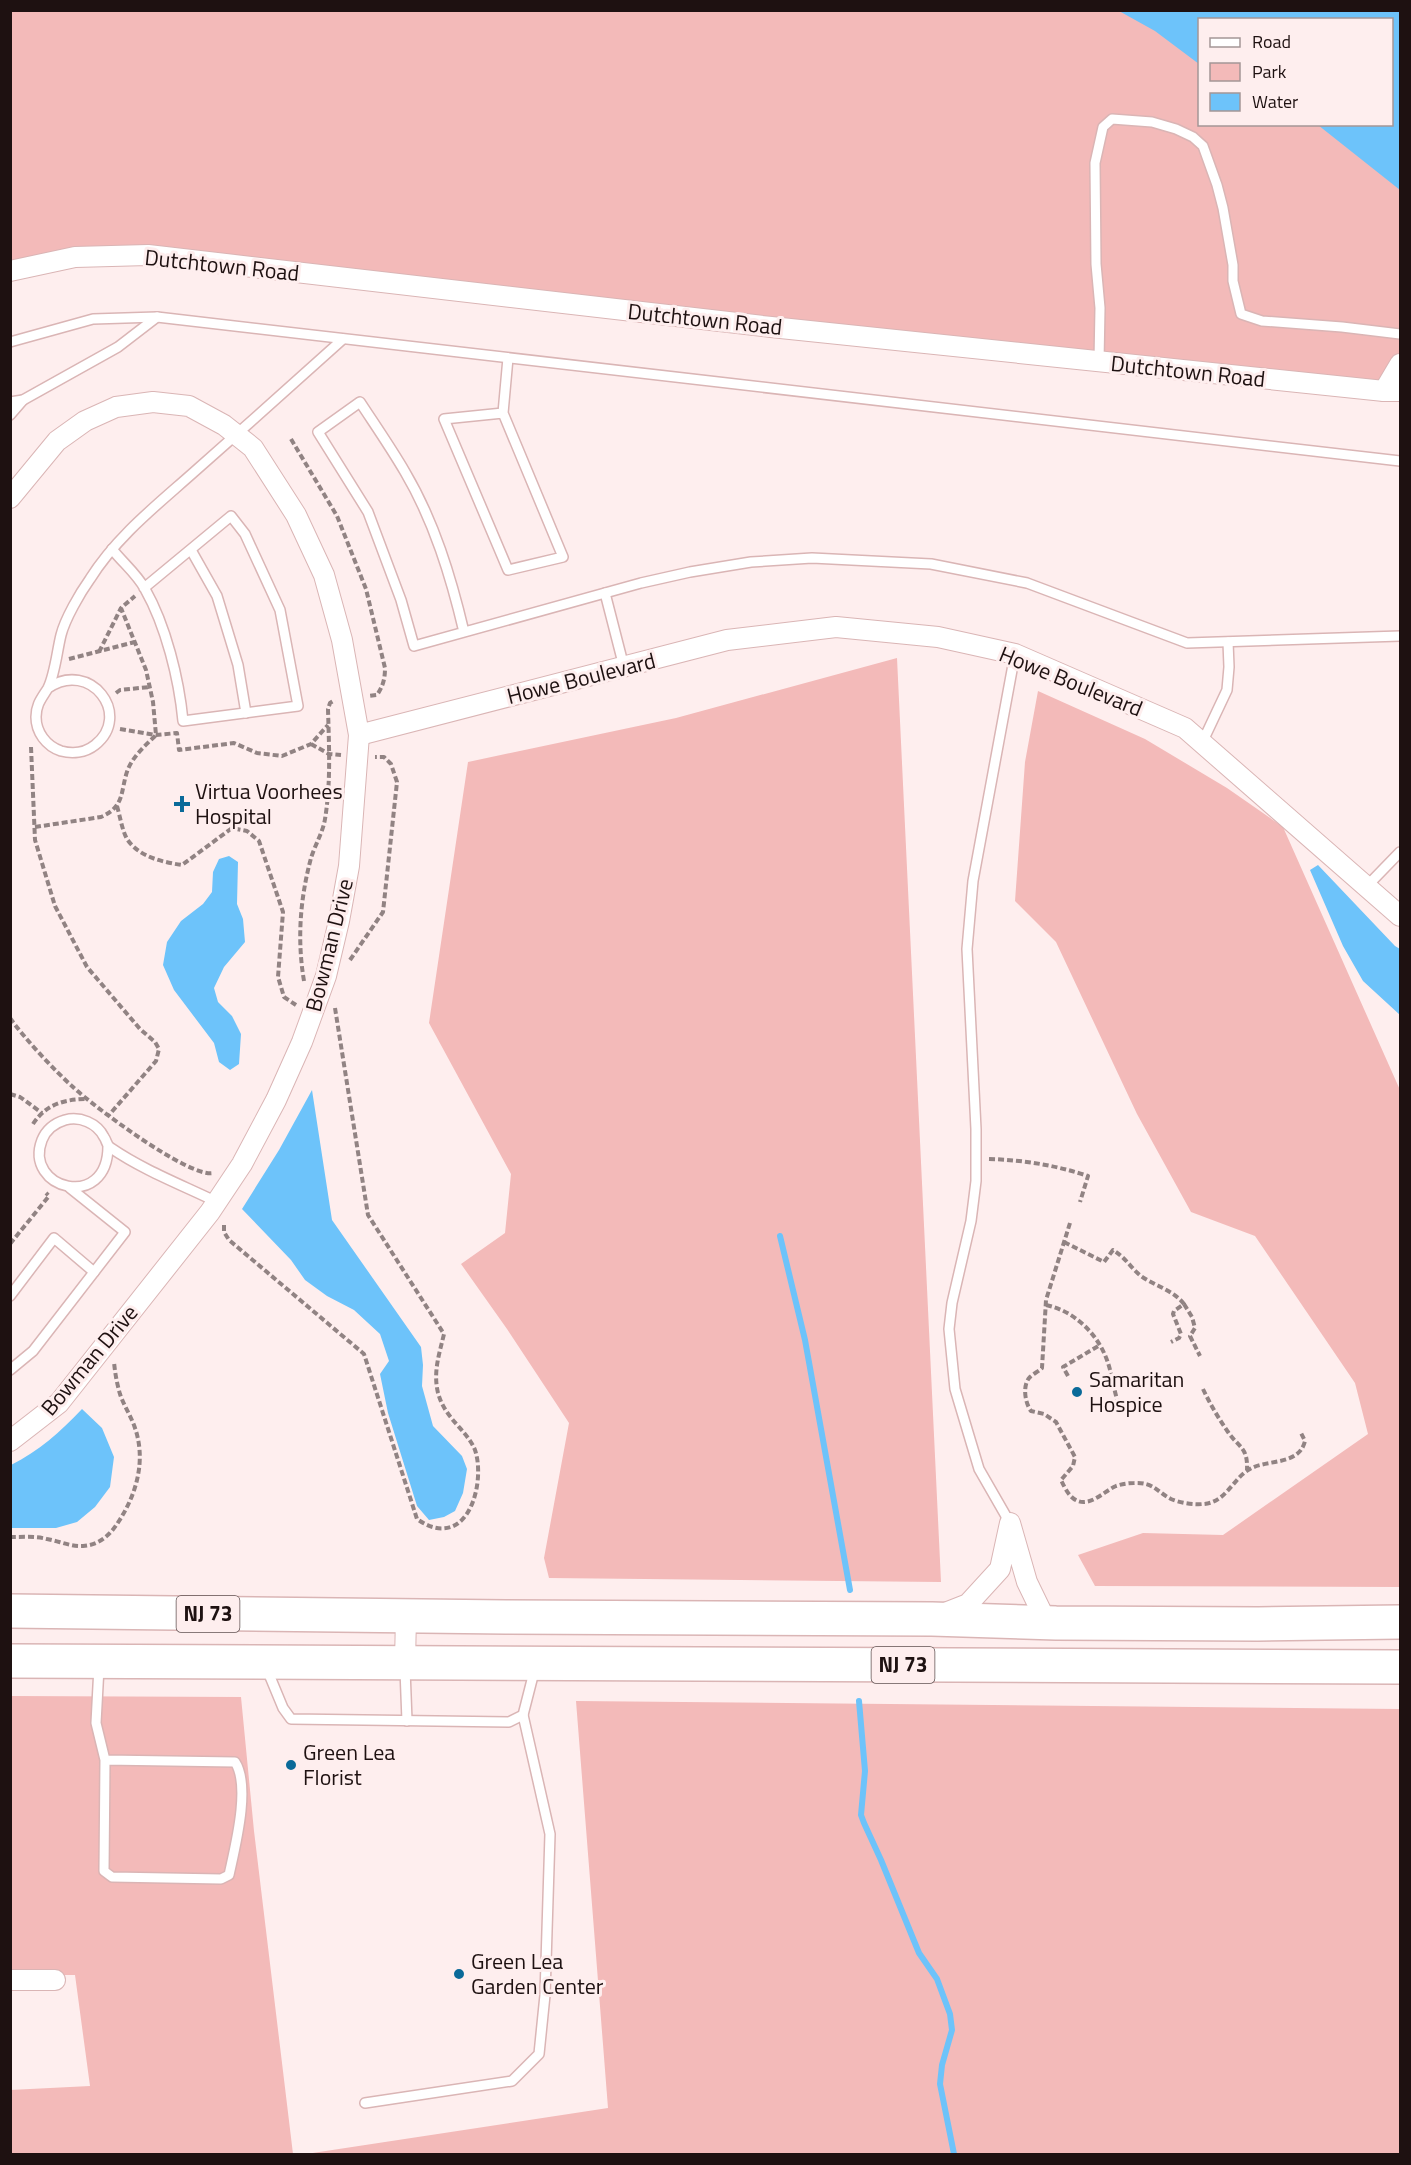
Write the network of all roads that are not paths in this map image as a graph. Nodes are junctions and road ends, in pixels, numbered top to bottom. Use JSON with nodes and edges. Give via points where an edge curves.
{"nodes":[{"id":1,"x":10,"y":271,"type":"edge"},
{"id":2,"x":157,"y":317,"type":"junction"},
{"id":3,"x":1401,"y":334,"type":"edge"},
{"id":4,"x":343,"y":339,"type":"junction"},
{"id":5,"x":10,"y":342,"type":"edge"},
{"id":6,"x":508,"y":358,"type":"junction"},
{"id":7,"x":1099,"y":361,"type":"junction"},
{"id":8,"x":1401,"y":364,"type":"edge"},
{"id":9,"x":1392,"y":391,"type":"edge"},
{"id":10,"x":23,"y":399,"type":"junction"},
{"id":11,"x":10,"y":402,"type":"edge"},
{"id":12,"x":503,"y":413,"type":"junction"},
{"id":13,"x":10,"y":415,"type":"edge"},
{"id":14,"x":236,"y":435,"type":"junction"},
{"id":15,"x":1401,"y":461,"type":"edge"},
{"id":16,"x":10,"y":498,"type":"edge"},
{"id":17,"x":112,"y":549,"type":"junction"},
{"id":18,"x":190,"y":550,"type":"junction"},
{"id":19,"x":144,"y":588,"type":"junction"},
{"id":20,"x":605,"y":593,"type":"junction"},
{"id":21,"x":464,"y":632,"type":"junction"},
{"id":22,"x":1401,"y":636,"type":"edge"},
{"id":23,"x":1228,"y":642,"type":"junction"},
{"id":24,"x":1015,"y":654,"type":"junction"},
{"id":25,"x":624,"y":667,"type":"junction"},
{"id":26,"x":48,"y":688,"type":"junction"},
{"id":27,"x":246,"y":713,"type":"junction"},
{"id":28,"x":359,"y":735,"type":"junction"},
{"id":29,"x":1202,"y":742,"type":"junction"},
{"id":30,"x":1401,"y":852,"type":"edge"},
{"id":31,"x":1367,"y":886,"type":"junction"},
{"id":32,"x":1401,"y":916,"type":"edge"},
{"id":33,"x":108,"y":1146,"type":"junction"},
{"id":34,"x":70,"y":1188,"type":"junction"},
{"id":35,"x":217,"y":1202,"type":"junction"},
{"id":36,"x":94,"y":1272,"type":"junction"},
{"id":37,"x":10,"y":1296,"type":"edge"},
{"id":38,"x":10,"y":1370,"type":"edge"},
{"id":39,"x":10,"y":1441,"type":"edge"},
{"id":40,"x":1010,"y":1523,"type":"junction"},
{"id":41,"x":10,"y":1611,"type":"edge"},
{"id":42,"x":406,"y":1616,"type":"junction"},
{"id":43,"x":932,"y":1619,"type":"junction"},
{"id":44,"x":1401,"y":1622,"type":"edge"},
{"id":45,"x":1056,"y":1623,"type":"junction"},
{"id":46,"x":10,"y":1661,"type":"edge"},
{"id":47,"x":99,"y":1661,"type":"junction"},
{"id":48,"x":264,"y":1662,"type":"junction"},
{"id":49,"x":405,"y":1662,"type":"junction"},
{"id":50,"x":536,"y":1663,"type":"junction"},
{"id":51,"x":1401,"y":1667,"type":"edge"},
{"id":52,"x":523,"y":1715,"type":"junction"},
{"id":53,"x":407,"y":1721,"type":"junction"},
{"id":54,"x":105,"y":1760,"type":"junction"},
{"id":55,"x":10,"y":1980,"type":"edge"},
{"id":56,"x":55,"y":1980,"type":"dead end"},
{"id":57,"x":365,"y":2103,"type":"dead end"}],
"edges":[{"from":1,"to":7,"type":"street","name":"Dutchtown Road","via":[[75,257],[148,255]]},
{"from":2,"to":4,"type":"lane"},
{"from":2,"to":5,"type":"lane","via":[[93,319]]},
{"from":2,"to":10,"type":"lane","via":[[118,347]]},
{"from":3,"to":7,"type":"lane","via":[[1262,321],[1241,314],[1223,208],[1203,146],[1176,129],[1152,122],[1112,119],[1103,127],[1095,163]]},
{"from":4,"to":6,"type":"lane"},
{"from":4,"to":14,"type":"lane"},
{"from":6,"to":12,"type":"lane"},
{"from":6,"to":15,"type":"lane"},
{"from":7,"to":9,"type":"street","name":"Dutchtown Road"},
{"from":8,"to":9,"type":"street"},
{"from":10,"to":11,"type":"lane"},
{"from":10,"to":13,"type":"lane"},
{"from":12,"to":12,"type":"lane","via":[[563,557],[508,570],[444,419]]},
{"from":14,"to":16,"type":"street","name":"Bowman Drive","via":[[189,406],[153,402],[116,407],[85,421],[57,441]]},
{"from":14,"to":17,"type":"lane"},
{"from":14,"to":28,"type":"street","name":"Bowman Drive","via":[[253,448],[296,515],[324,575],[342,640]]},
{"from":17,"to":19,"type":"lane"},
{"from":17,"to":26,"type":"lane","via":[[90,578],[62,632]]},
{"from":18,"to":19,"type":"lane"},
{"from":18,"to":27,"type":"lane","via":[[217,596],[238,665]]},
{"from":18,"to":27,"type":"lane","via":[[231,516],[245,534],[280,610],[298,706]]},
{"from":19,"to":27,"type":"lane","via":[[168,644],[183,722]]},
{"from":20,"to":21,"type":"lane"},
{"from":20,"to":23,"type":"lane","via":[[690,572],[775,560],[932,564],[1027,583],[1187,643]]},
{"from":20,"to":25,"type":"lane"},
{"from":21,"to":21,"type":"lane","via":[[451,580],[427,518],[406,473],[360,402],[318,432],[368,512],[414,646]]},
{"from":22,"to":23,"type":"lane"},
{"from":23,"to":29,"type":"lane","via":[[1227,690]]},
{"from":24,"to":25,"type":"street","name":"Howe Boulevard","via":[[938,637],[836,627],[727,640]]},
{"from":24,"to":29,"type":"street","name":"Howe Boulevard","via":[[1185,728]]},
{"from":24,"to":40,"type":"lane","via":[[973,880],[967,949],[976,1181],[949,1329],[955,1389],[979,1469]]},
{"from":25,"to":28,"type":"street","name":"Howe Boulevard"},
{"from":26,"to":26,"type":"lane","via":[[37,706],[36,720],[44,740],[62,751],[82,751],[100,740],[109,721],[106,700],[95,687],[79,680],[63,680]]},
{"from":28,"to":35,"type":"street","name":"Bowman Drive","via":[[349,866],[326,976],[276,1100]]},
{"from":29,"to":31,"type":"street","name":"Howe Boulevard"},
{"from":30,"to":31,"type":"lane"},
{"from":31,"to":32,"type":"street","name":"Howe Boulevard"},
{"from":33,"to":34,"type":"lane","via":[[104,1171],[95,1181]]},
{"from":33,"to":34,"type":"lane","via":[[97,1128],[78,1119],[67,1119],[48,1130],[39,1150],[40,1160],[51,1179]]},
{"from":33,"to":35,"type":"lane"},
{"from":34,"to":36,"type":"lane","via":[[125,1232]]},
{"from":35,"to":39,"type":"street","name":"Bowman Drive","via":[[59,1403]]},
{"from":36,"to":37,"type":"lane","via":[[54,1238]]},
{"from":36,"to":38,"type":"lane","via":[[33,1351]]},
{"from":40,"to":43,"type":"street","via":[[1000,1569],[968,1604]]},
{"from":40,"to":45,"type":"street","via":[[1027,1582],[1043,1615]]},
{"from":41,"to":42,"type":"highway","number":"NJ 73"},
{"from":42,"to":43,"type":"highway","number":"NJ 73"},
{"from":42,"to":49,"type":"street"},
{"from":43,"to":45,"type":"highway","number":"NJ 73"},
{"from":44,"to":45,"type":"highway","number":"NJ 73"},
{"from":46,"to":47,"type":"highway","number":"NJ 73"},
{"from":47,"to":48,"type":"highway","number":"NJ 73"},
{"from":47,"to":54,"type":"lane","via":[[96,1723]]},
{"from":48,"to":49,"type":"highway","number":"NJ 73"},
{"from":48,"to":53,"type":"lane","via":[[291,1719]]},
{"from":49,"to":50,"type":"highway","number":"NJ 73"},
{"from":49,"to":53,"type":"lane"},
{"from":50,"to":51,"type":"highway","number":"NJ 73"},
{"from":50,"to":52,"type":"lane"},
{"from":52,"to":53,"type":"lane","via":[[509,1722]]},
{"from":52,"to":57,"type":"lane","via":[[550,1834],[545,1995],[539,2054],[512,2081]]},
{"from":54,"to":54,"type":"lane","via":[[104,1871],[112,1877],[221,1879],[229,1875],[242,1816],[240,1769],[235,1762]]},
{"from":55,"to":56,"type":"street"}]}
